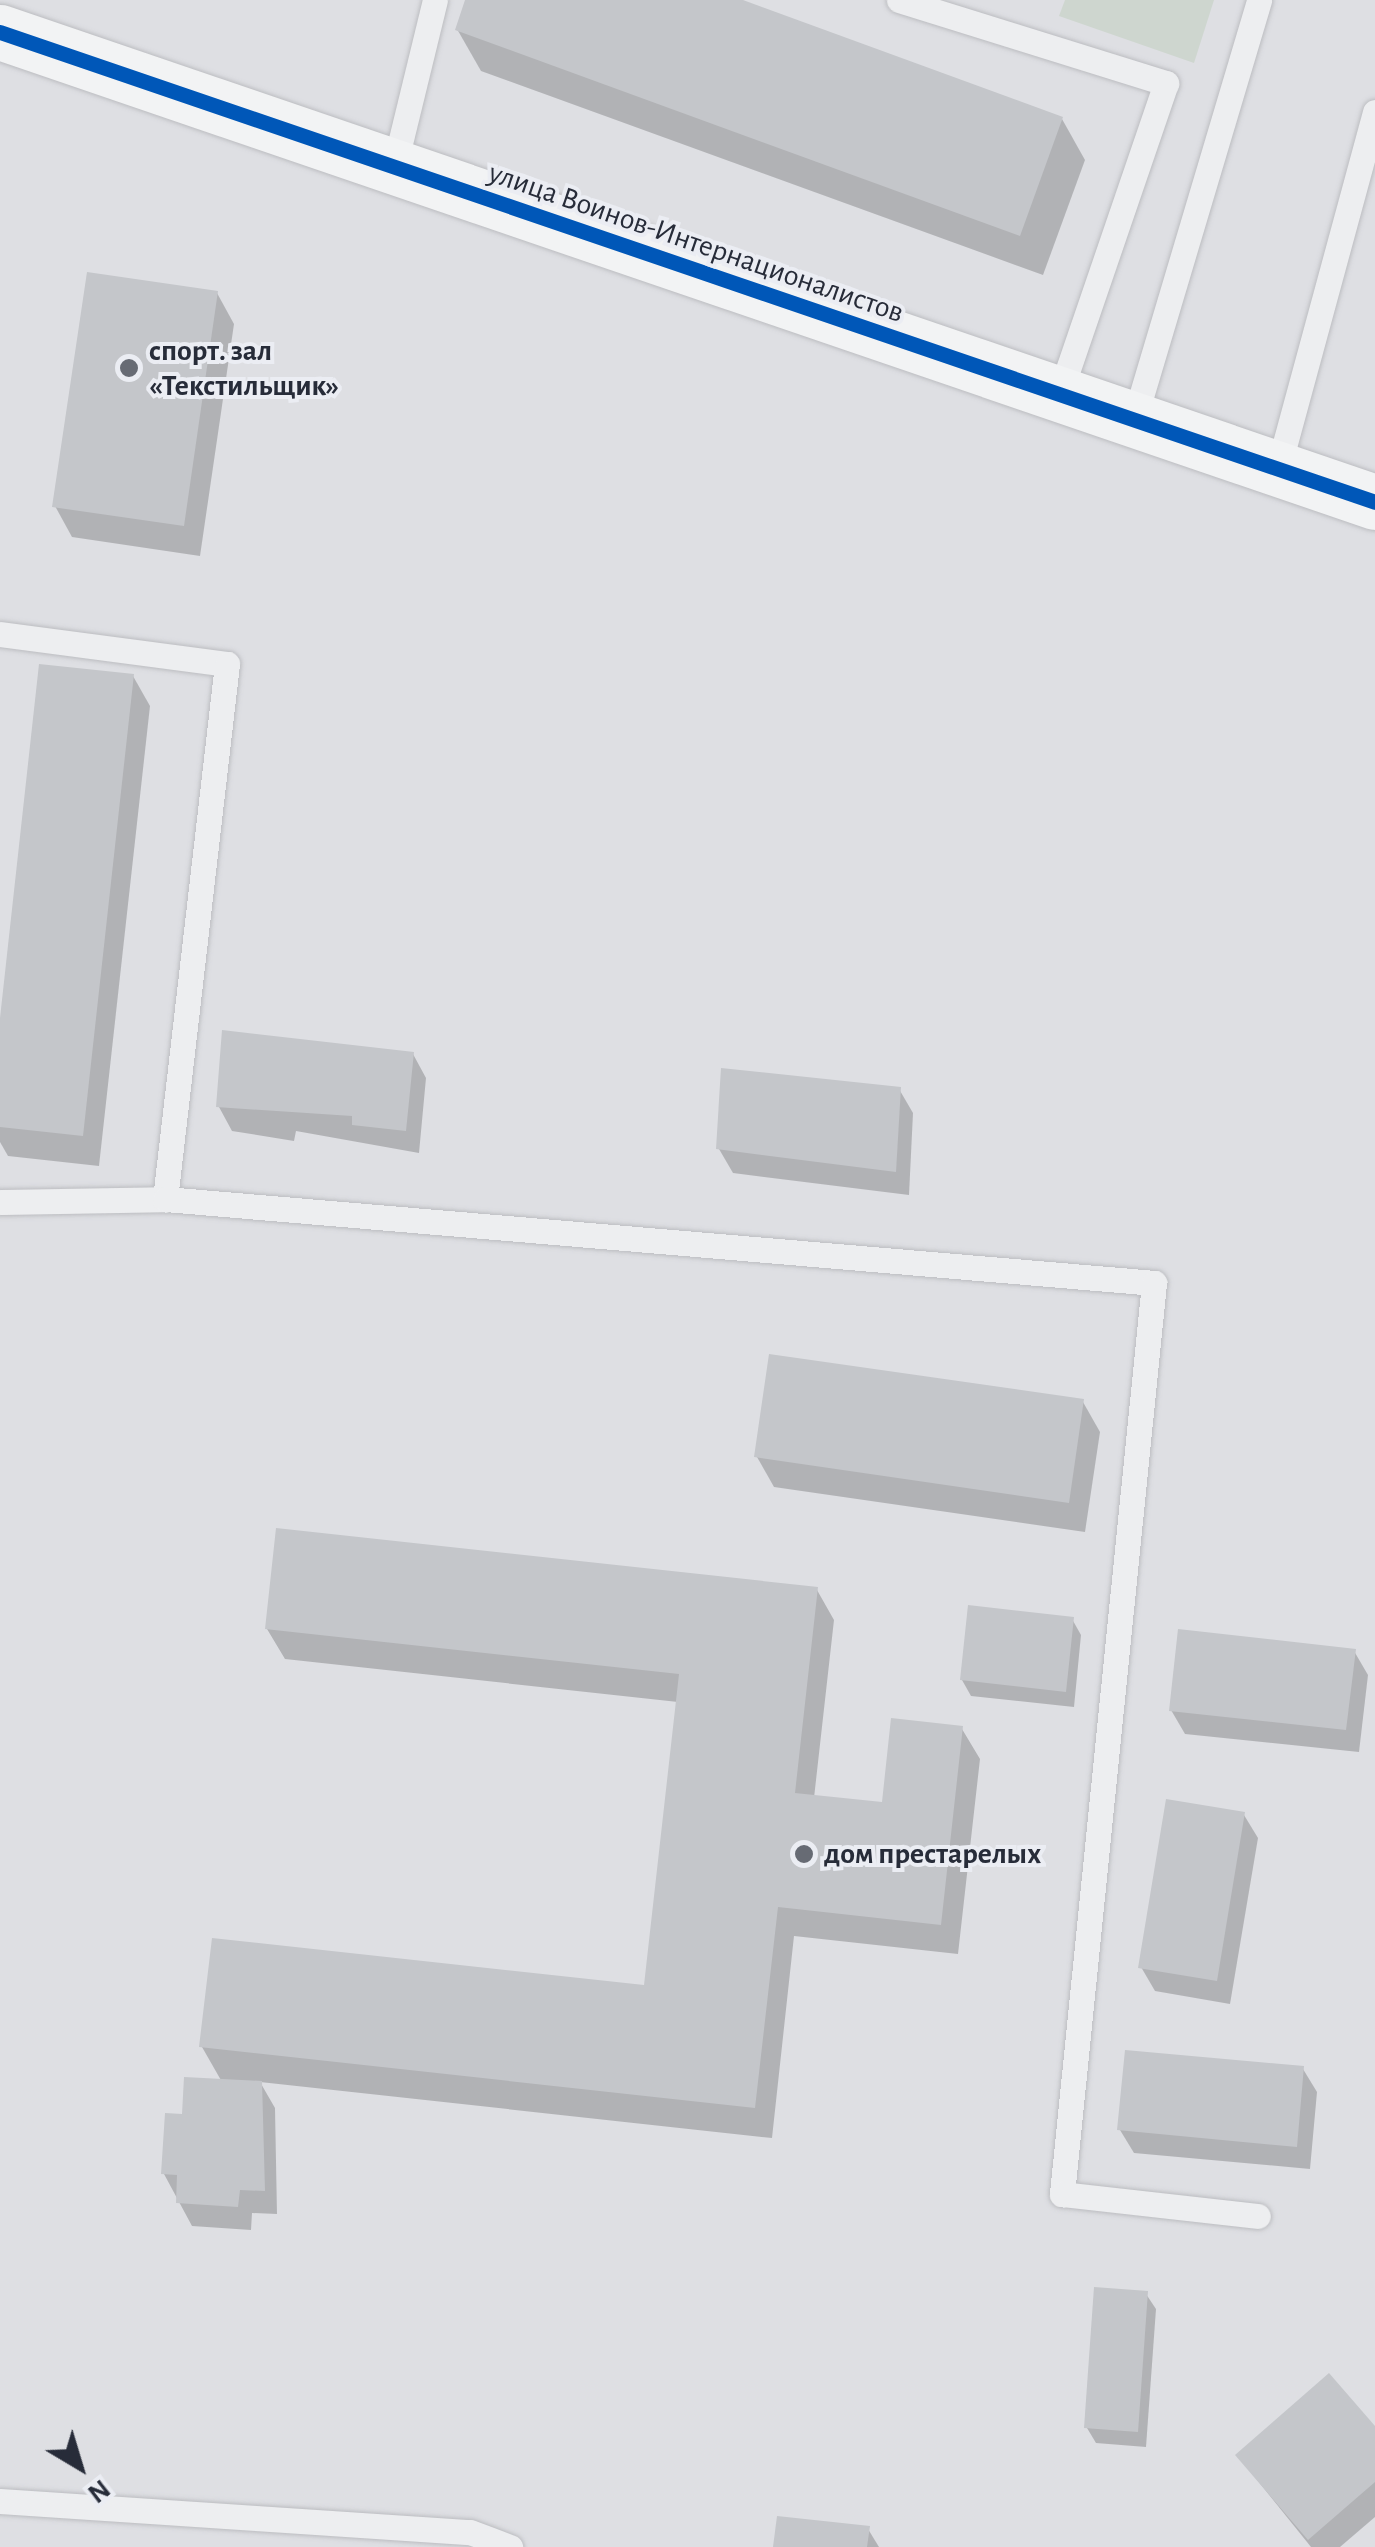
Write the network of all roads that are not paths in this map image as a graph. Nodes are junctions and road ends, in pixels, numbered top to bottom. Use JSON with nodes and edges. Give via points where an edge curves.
{"nodes":[{"id":1,"x":435,"y":0,"type":"edge"},
{"id":2,"x":898,"y":0,"type":"edge"},
{"id":3,"x":1259,"y":0,"type":"edge"},
{"id":4,"x":0,"y":32,"type":"edge"},
{"id":5,"x":1375,"y":112,"type":"edge"},
{"id":6,"x":394,"y":168,"type":"junction"},
{"id":7,"x":1059,"y":396,"type":"junction"},
{"id":8,"x":1134,"y":420,"type":"junction"},
{"id":9,"x":1278,"y":469,"type":"junction"},
{"id":10,"x":1375,"y":502,"type":"edge"},
{"id":11,"x":0,"y":634,"type":"edge"},
{"id":12,"x":165,"y":1199,"type":"junction"},
{"id":13,"x":0,"y":1202,"type":"edge"},
{"id":14,"x":1258,"y":2216,"type":"dead end"},
{"id":15,"x":0,"y":2501,"type":"edge"},
{"id":16,"x":510,"y":2547,"type":"edge"}],
"edges":[{"from":1,"to":6,"type":"lane"},
{"from":2,"to":7,"type":"lane","via":[[1166,83]]},
{"from":3,"to":8,"type":"lane"},
{"from":4,"to":6,"type":"street","name":"улица Воинов-Интернационалистов"},
{"from":5,"to":9,"type":"lane"},
{"from":6,"to":7,"type":"street","name":"улица Воинов-Интернационалистов"},
{"from":7,"to":8,"type":"street","name":"улица Воинов-Интернационалистов"},
{"from":8,"to":9,"type":"street","name":"улица Воинов-Интернационалистов"},
{"from":9,"to":10,"type":"street","name":"улица Воинов-Интернационалистов"},
{"from":11,"to":12,"type":"lane","via":[[227,664]]},
{"from":12,"to":13,"type":"lane"},
{"from":12,"to":14,"type":"lane","via":[[1154,1283],[1062,2194]]},
{"from":15,"to":16,"type":"lane","via":[[470,2532]]}]}
